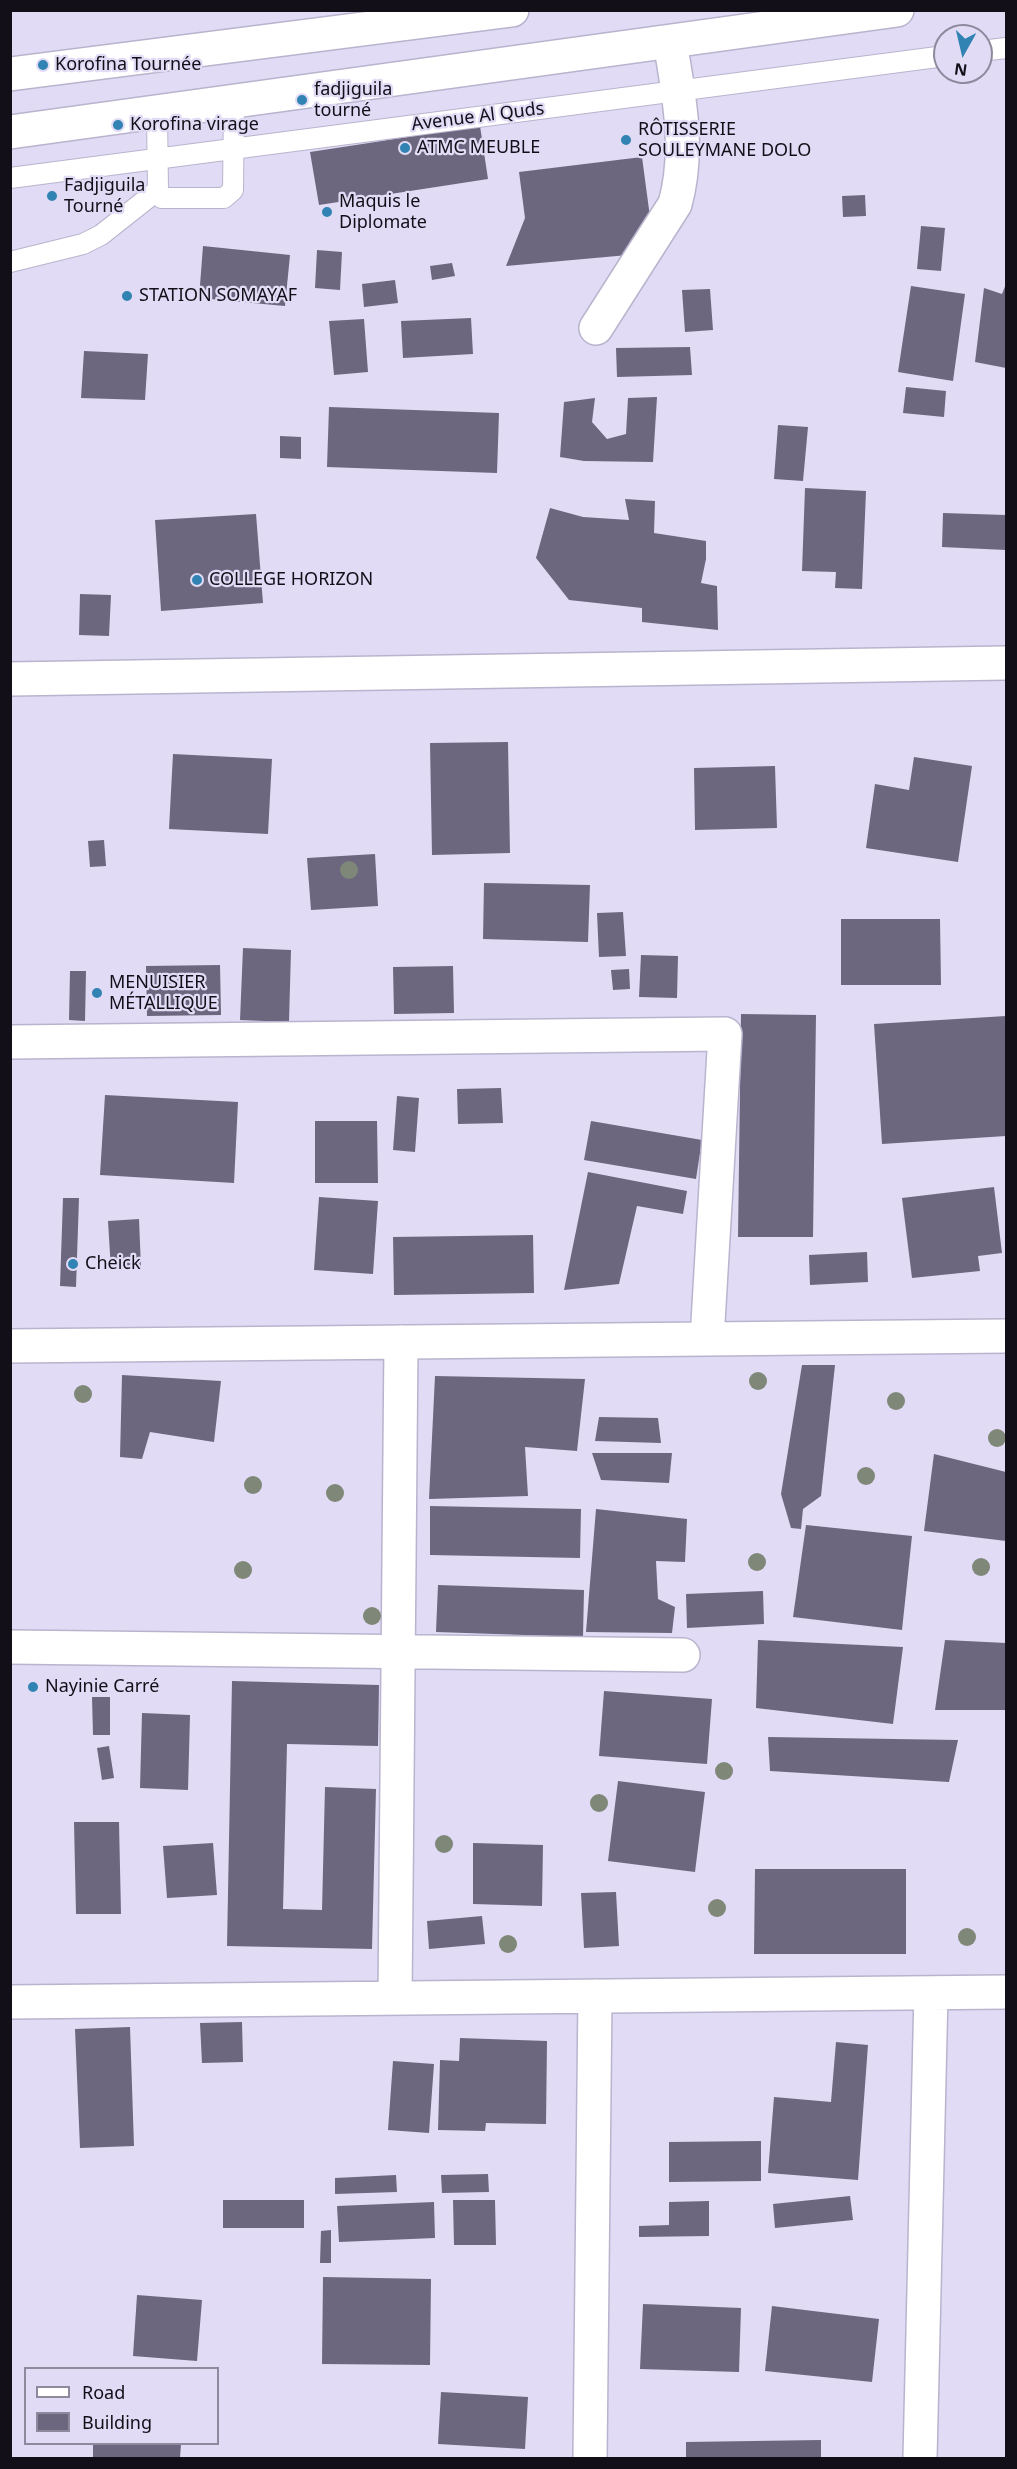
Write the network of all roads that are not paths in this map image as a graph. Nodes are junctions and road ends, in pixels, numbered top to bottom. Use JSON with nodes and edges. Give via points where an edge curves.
{"nodes":[{"id":1,"x":512,"y":10,"type":"edge"},
{"id":2,"x":897,"y":10,"type":"edge"},
{"id":3,"x":670,"y":42,"type":"junction"},
{"id":4,"x":933,"y":58,"type":"edge"},
{"id":5,"x":10,"y":74,"type":"edge"},
{"id":6,"x":678,"y":91,"type":"junction"},
{"id":7,"x":234,"y":101,"type":"junction"},
{"id":8,"x":157,"y":112,"type":"junction"},
{"id":9,"x":10,"y":132,"type":"edge"},
{"id":10,"x":235,"y":149,"type":"junction"},
{"id":11,"x":157,"y":159,"type":"junction"},
{"id":12,"x":10,"y":178,"type":"edge"},
{"id":13,"x":158,"y":190,"type":"junction"},
{"id":14,"x":10,"y":262,"type":"edge"},
{"id":15,"x":596,"y":328,"type":"dead end"},
{"id":16,"x":1006,"y":663,"type":"edge"},
{"id":17,"x":10,"y":679,"type":"edge"},
{"id":18,"x":10,"y":1042,"type":"edge"},
{"id":19,"x":1006,"y":1336,"type":"edge"},
{"id":20,"x":707,"y":1338,"type":"junction"},
{"id":21,"x":400,"y":1342,"type":"junction"},
{"id":22,"x":10,"y":1346,"type":"edge"},
{"id":23,"x":10,"y":1647,"type":"edge"},
{"id":24,"x":398,"y":1652,"type":"junction"},
{"id":25,"x":684,"y":1655,"type":"dead end"},
{"id":26,"x":1006,"y":1992,"type":"edge"},
{"id":27,"x":931,"y":1993,"type":"junction"},
{"id":28,"x":595,"y":1996,"type":"junction"},
{"id":29,"x":395,"y":1998,"type":"junction"},
{"id":30,"x":10,"y":2002,"type":"edge"},
{"id":31,"x":590,"y":2458,"type":"edge"},
{"id":32,"x":921,"y":2458,"type":"edge"}],
"edges":[{"from":1,"to":5,"type":"street"},
{"from":2,"to":3,"type":"street"},
{"from":3,"to":6,"type":"street"},
{"from":3,"to":7,"type":"street"},
{"from":4,"to":6,"type":"lane","name":"Avenue Al Quds"},
{"from":6,"to":10,"type":"lane","name":"Avenue Al Quds"},
{"from":6,"to":15,"type":"street","via":[[683,163],[675,204]]},
{"from":7,"to":8,"type":"street"},
{"from":7,"to":10,"type":"lane"},
{"from":8,"to":9,"type":"street"},
{"from":8,"to":11,"type":"lane"},
{"from":10,"to":11,"type":"lane","name":"Avenue Al Quds"},
{"from":10,"to":13,"type":"lane","via":[[233,190],[224,198],[162,198]]},
{"from":11,"to":12,"type":"lane","name":"Avenue Al Quds"},
{"from":11,"to":13,"type":"lane"},
{"from":13,"to":14,"type":"lane","via":[[101,236]]},
{"from":16,"to":17,"type":"street"},
{"from":18,"to":20,"type":"street","via":[[725,1034]]},
{"from":19,"to":20,"type":"street"},
{"from":20,"to":21,"type":"street"},
{"from":21,"to":22,"type":"street"},
{"from":21,"to":24,"type":"street"},
{"from":23,"to":24,"type":"street"},
{"from":24,"to":25,"type":"street"},
{"from":24,"to":29,"type":"street"},
{"from":26,"to":27,"type":"street"},
{"from":27,"to":28,"type":"street"},
{"from":27,"to":32,"type":"street"},
{"from":28,"to":29,"type":"street"},
{"from":28,"to":31,"type":"street"},
{"from":29,"to":30,"type":"street"}]}
